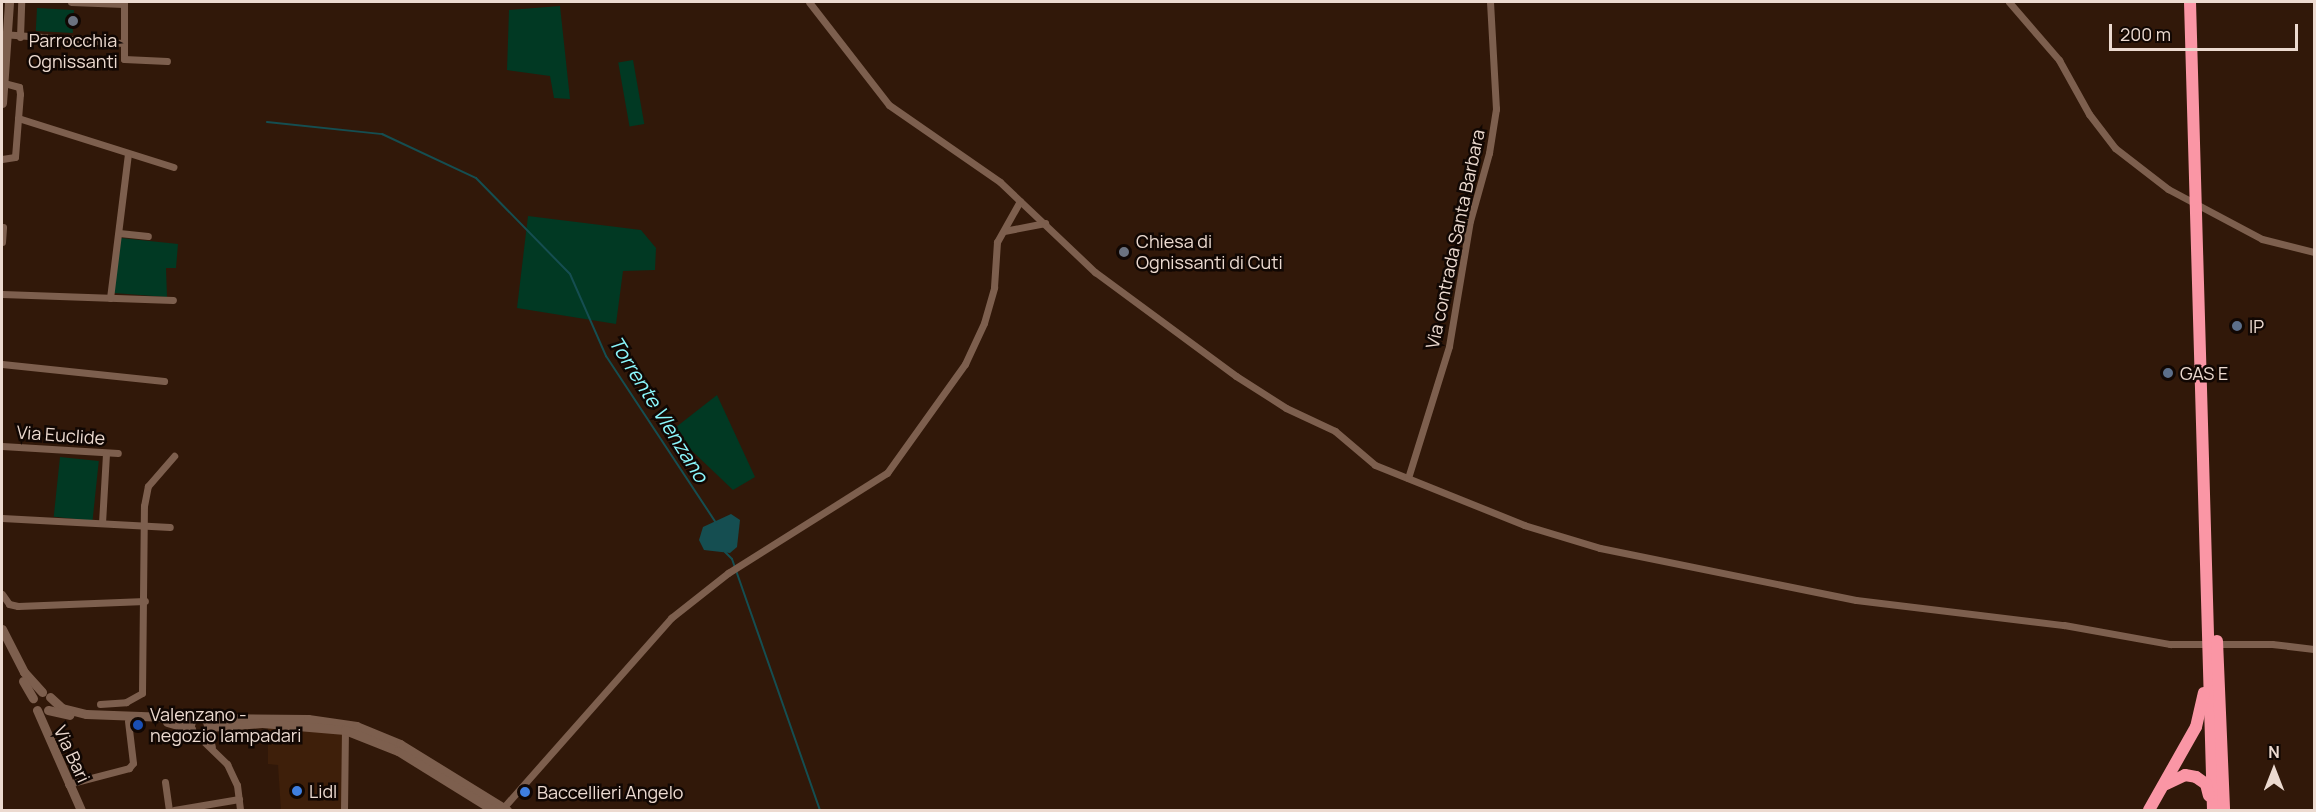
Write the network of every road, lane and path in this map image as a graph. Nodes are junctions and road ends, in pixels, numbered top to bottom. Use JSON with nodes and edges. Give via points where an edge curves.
{"nodes":[{"id":1,"x":9,"y":2,"type":"edge"},
{"id":2,"x":21,"y":2,"type":"edge"},
{"id":3,"x":71,"y":2,"type":"edge"},
{"id":4,"x":809,"y":2,"type":"edge"},
{"id":5,"x":1490,"y":2,"type":"edge"},
{"id":6,"x":2009,"y":2,"type":"edge"},
{"id":7,"x":2190,"y":2,"type":"edge"},
{"id":8,"x":2197,"y":2,"type":"edge"},
{"id":9,"x":124,"y":3,"type":"edge"},
{"id":10,"x":5,"y":35,"type":"edge"},
{"id":11,"x":20,"y":37,"type":"junction"},
{"id":12,"x":123,"y":44,"type":"junction"},
{"id":13,"x":167,"y":61,"type":"dead end"},
{"id":14,"x":4,"y":84,"type":"junction"},
{"id":15,"x":2,"y":100,"type":"edge"},
{"id":16,"x":18,"y":118,"type":"junction"},
{"id":17,"x":128,"y":154,"type":"junction"},
{"id":18,"x":2,"y":159,"type":"edge"},
{"id":19,"x":173,"y":167,"type":"dead end"},
{"id":20,"x":1020,"y":201,"type":"junction"},
{"id":21,"x":1046,"y":223,"type":"junction"},
{"id":22,"x":3,"y":226,"type":"dead end"},
{"id":23,"x":1004,"y":231,"type":"junction"},
{"id":24,"x":119,"y":233,"type":"junction"},
{"id":25,"x":148,"y":236,"type":"dead end"},
{"id":26,"x":2,"y":242,"type":"edge"},
{"id":27,"x":2314,"y":252,"type":"edge"},
{"id":28,"x":2,"y":294,"type":"edge"},
{"id":29,"x":110,"y":298,"type":"junction"},
{"id":30,"x":173,"y":300,"type":"dead end"},
{"id":31,"x":2,"y":364,"type":"edge"},
{"id":32,"x":164,"y":381,"type":"dead end"},
{"id":33,"x":2,"y":446,"type":"edge"},
{"id":34,"x":106,"y":453,"type":"junction"},
{"id":35,"x":118,"y":453,"type":"dead end"},
{"id":36,"x":174,"y":456,"type":"dead end"},
{"id":37,"x":1408,"y":478,"type":"junction"},
{"id":38,"x":2,"y":518,"type":"edge"},
{"id":39,"x":102,"y":523,"type":"junction"},
{"id":40,"x":144,"y":526,"type":"junction"},
{"id":41,"x":170,"y":527,"type":"dead end"},
{"id":42,"x":2,"y":594,"type":"edge"},
{"id":43,"x":145,"y":601,"type":"junction"},
{"id":44,"x":2,"y":628,"type":"edge"},
{"id":45,"x":2212,"y":628,"type":"junction"},
{"id":46,"x":2,"y":639,"type":"edge"},
{"id":47,"x":2314,"y":649,"type":"edge"},
{"id":48,"x":2213,"y":651,"type":"junction"},
{"id":49,"x":2207,"y":680,"type":"junction"},
{"id":50,"x":42,"y":696,"type":"junction"},
{"id":51,"x":126,"y":702,"type":"junction"},
{"id":52,"x":100,"y":704,"type":"dead end"},
{"id":53,"x":44,"y":710,"type":"junction"},
{"id":54,"x":127,"y":718,"type":"junction"},
{"id":55,"x":199,"y":718,"type":"junction"},
{"id":56,"x":208,"y":729,"type":"junction"},
{"id":57,"x":345,"y":730,"type":"junction"},
{"id":58,"x":194,"y":732,"type":"junction"},
{"id":59,"x":212,"y":747,"type":"junction"},
{"id":60,"x":165,"y":782,"type":"dead end"},
{"id":61,"x":2166,"y":783,"type":"junction"},
{"id":62,"x":68,"y":784,"type":"junction"},
{"id":63,"x":239,"y":799,"type":"junction"},
{"id":64,"x":81,"y":810,"type":"edge"},
{"id":65,"x":169,"y":810,"type":"edge"},
{"id":66,"x":174,"y":810,"type":"edge"},
{"id":67,"x":240,"y":810,"type":"edge"},
{"id":68,"x":344,"y":810,"type":"edge"},
{"id":69,"x":501,"y":810,"type":"edge"},
{"id":70,"x":2149,"y":810,"type":"edge"},
{"id":71,"x":2212,"y":810,"type":"edge"},
{"id":72,"x":2224,"y":810,"type":"edge"}],
"edges":[{"from":1,"to":10,"type":"main road"},
{"from":2,"to":11,"type":"street"},
{"from":3,"to":9,"type":"street"},
{"from":4,"to":20,"type":"street","via":[[890,105],[964,154]]},
{"from":5,"to":37,"type":"street","name":"Via contrada Santa Barbara","via":[[1496,109],[1489,153],[1470,221],[1449,346]]},
{"from":6,"to":27,"type":"street","via":[[2059,60],[2089,114],[2115,148],[2168,189],[2262,239]]},
{"from":7,"to":45,"type":"highway"},
{"from":8,"to":45,"type":"highway"},
{"from":9,"to":12,"type":"street"},
{"from":10,"to":11,"type":"street"},
{"from":10,"to":14,"type":"main road"},
{"from":11,"to":12,"type":"street"},
{"from":12,"to":13,"type":"street","via":[[125,59]]},
{"from":14,"to":15,"type":"main road"},
{"from":14,"to":16,"type":"street","via":[[20,91]]},
{"from":16,"to":17,"type":"street"},
{"from":16,"to":18,"type":"street","via":[[15,157]]},
{"from":17,"to":19,"type":"street"},
{"from":17,"to":24,"type":"street"},
{"from":20,"to":21,"type":"street"},
{"from":20,"to":23,"type":"street"},
{"from":21,"to":23,"type":"street"},
{"from":21,"to":37,"type":"street","via":[[1095,272],[1236,376],[1286,408],[1335,431],[1375,465]]},
{"from":22,"to":26,"type":"street"},
{"from":23,"to":69,"type":"street","via":[[997,242],[994,286],[984,323],[965,364],[887,473],[728,573],[671,618]]},
{"from":24,"to":25,"type":"street"},
{"from":24,"to":29,"type":"street"},
{"from":28,"to":29,"type":"street"},
{"from":29,"to":30,"type":"street"},
{"from":31,"to":32,"type":"street"},
{"from":33,"to":34,"type":"street","name":"Via Euclide"},
{"from":34,"to":35,"type":"street","name":"Via Euclide"},
{"from":34,"to":39,"type":"street"},
{"from":36,"to":40,"type":"street","via":[[148,486]]},
{"from":37,"to":47,"type":"street","via":[[1524,525],[1600,548],[1856,600],[1954,615],[2064,625],[2169,644],[2272,644]]},
{"from":38,"to":39,"type":"street"},
{"from":39,"to":40,"type":"street"},
{"from":40,"to":41,"type":"street"},
{"from":40,"to":43,"type":"street"},
{"from":42,"to":43,"type":"street","via":[[6,602],[18,606]]},
{"from":43,"to":51,"type":"street","via":[[142,693]]},
{"from":44,"to":50,"type":"main road","via":[[24,672]]},
{"from":45,"to":48,"type":"highway"},
{"from":46,"to":50,"type":"main road"},
{"from":48,"to":49,"type":"highway"},
{"from":48,"to":72,"type":"highway"},
{"from":49,"to":61,"type":"highway","via":[[2196,727]]},
{"from":49,"to":71,"type":"highway"},
{"from":50,"to":53,"type":"main road","name":"Via Bari"},
{"from":50,"to":53,"type":"main road"},
{"from":50,"to":54,"type":"main road","via":[[69,710]]},
{"from":51,"to":52,"type":"street"},
{"from":51,"to":54,"type":"street"},
{"from":53,"to":54,"type":"main road","via":[[88,718]]},
{"from":53,"to":62,"type":"main road","name":"Via Bari","via":[[43,731]]},
{"from":54,"to":55,"type":"main road"},
{"from":54,"to":58,"type":"main road","via":[[174,722]]},
{"from":54,"to":62,"type":"street","via":[[133,763],[129,768]]},
{"from":55,"to":56,"type":"main road"},
{"from":55,"to":58,"type":"main road"},
{"from":55,"to":69,"type":"main road","via":[[308,719],[356,726],[400,744]]},
{"from":56,"to":57,"type":"main road","via":[[219,723],[262,723]]},
{"from":56,"to":58,"type":"main road"},
{"from":56,"to":59,"type":"street"},
{"from":57,"to":68,"type":"street"},
{"from":57,"to":69,"type":"main road","via":[[398,751]]},
{"from":58,"to":59,"type":"street"},
{"from":59,"to":63,"type":"street","via":[[227,764]]},
{"from":60,"to":65,"type":"street"},
{"from":61,"to":70,"type":"highway"},
{"from":61,"to":71,"type":"highway","via":[[2185,776],[2196,777],[2205,783]]},
{"from":62,"to":64,"type":"main road","name":"Via Bari"},
{"from":63,"to":66,"type":"street"},
{"from":63,"to":67,"type":"street"}]}
